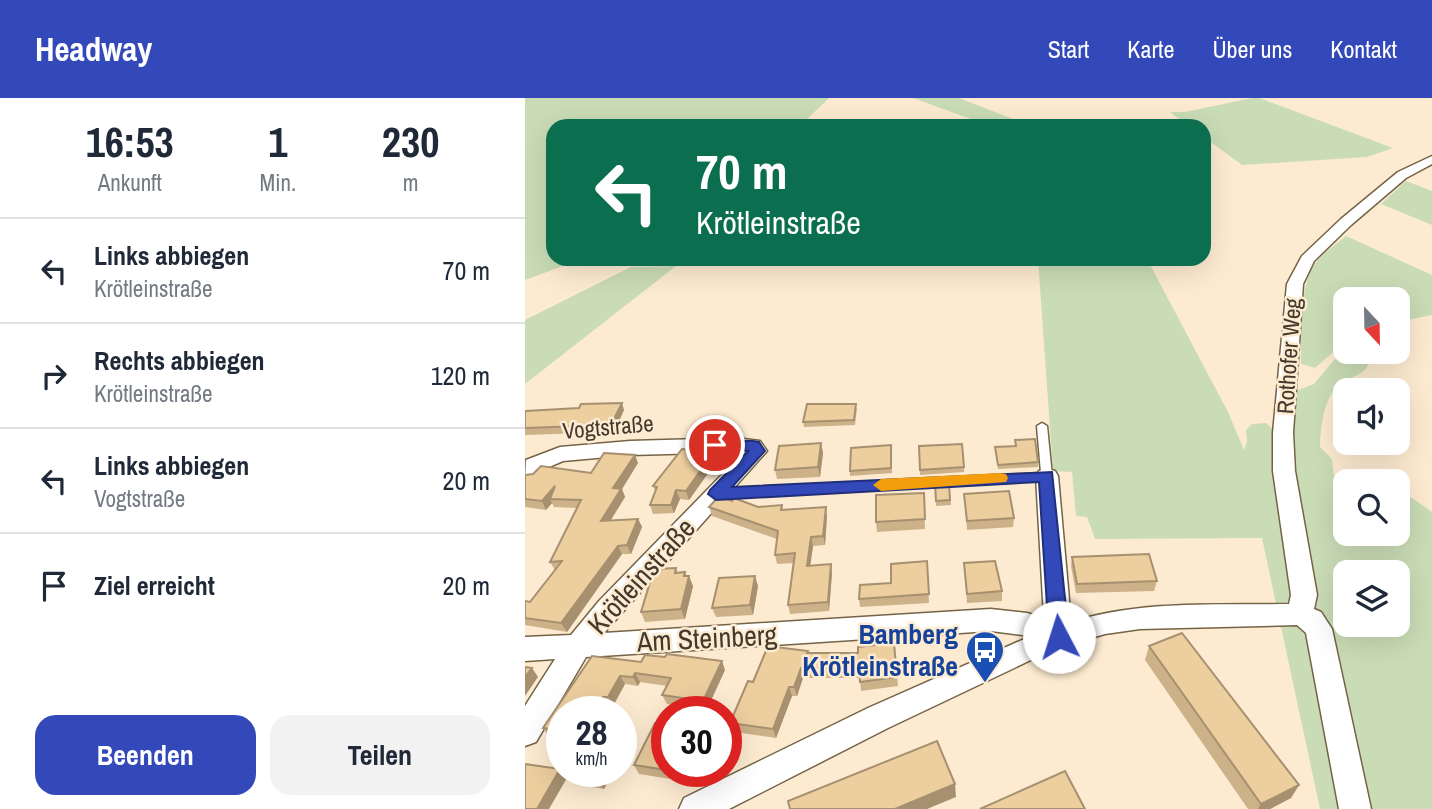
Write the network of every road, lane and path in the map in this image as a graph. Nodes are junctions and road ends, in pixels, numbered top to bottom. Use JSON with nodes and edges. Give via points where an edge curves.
{"nodes":[{"id":1,"x":1432,"y":159,"type":"edge"},
{"id":2,"x":1042,"y":426,"type":"dead end"},
{"id":3,"x":757,"y":451,"type":"joint"},
{"id":4,"x":525,"y":475,"type":"edge"},
{"id":5,"x":1047,"y":476,"type":"junction"},
{"id":6,"x":716,"y":494,"type":"junction"},
{"id":7,"x":1300,"y":614,"type":"junction"},
{"id":8,"x":1059,"y":637,"type":"junction"},
{"id":9,"x":579,"y":645,"type":"junction"},
{"id":10,"x":525,"y":649,"type":"edge"},
{"id":11,"x":525,"y":732,"type":"edge"},
{"id":12,"x":695,"y":809,"type":"edge"},
{"id":13,"x":1355,"y":809,"type":"edge"}],
"edges":[{"from":1,"to":7,"type":"street","name":"Rothofer Weg","via":[[1402,175],[1365,205],[1307,259],[1295,284],[1283,433],[1303,584]]},
{"from":2,"to":5,"type":"lane"},
{"from":3,"to":4,"type":"street","name":"Vogtstraße","via":[[753,446],[735,445],[559,454],[544,459]]},
{"from":3,"to":6,"type":"street","name":"Krötleinstraße"},
{"from":5,"to":6,"type":"lane"},
{"from":5,"to":8,"type":"street"},
{"from":6,"to":9,"type":"street","name":"Krötleinstraße"},
{"from":7,"to":8,"type":"street","via":[[1140,618]]},
{"from":7,"to":13,"type":"street","via":[[1319,629]]},
{"from":8,"to":9,"type":"street","name":"Am Steinberg","via":[[1023,622],[991,620]]},
{"from":8,"to":12,"type":"street","via":[[878,718]]},
{"from":9,"to":10,"type":"street","name":"Am Steinberg"},
{"from":9,"to":11,"type":"street","name":"Krötleinstraße"}]}
